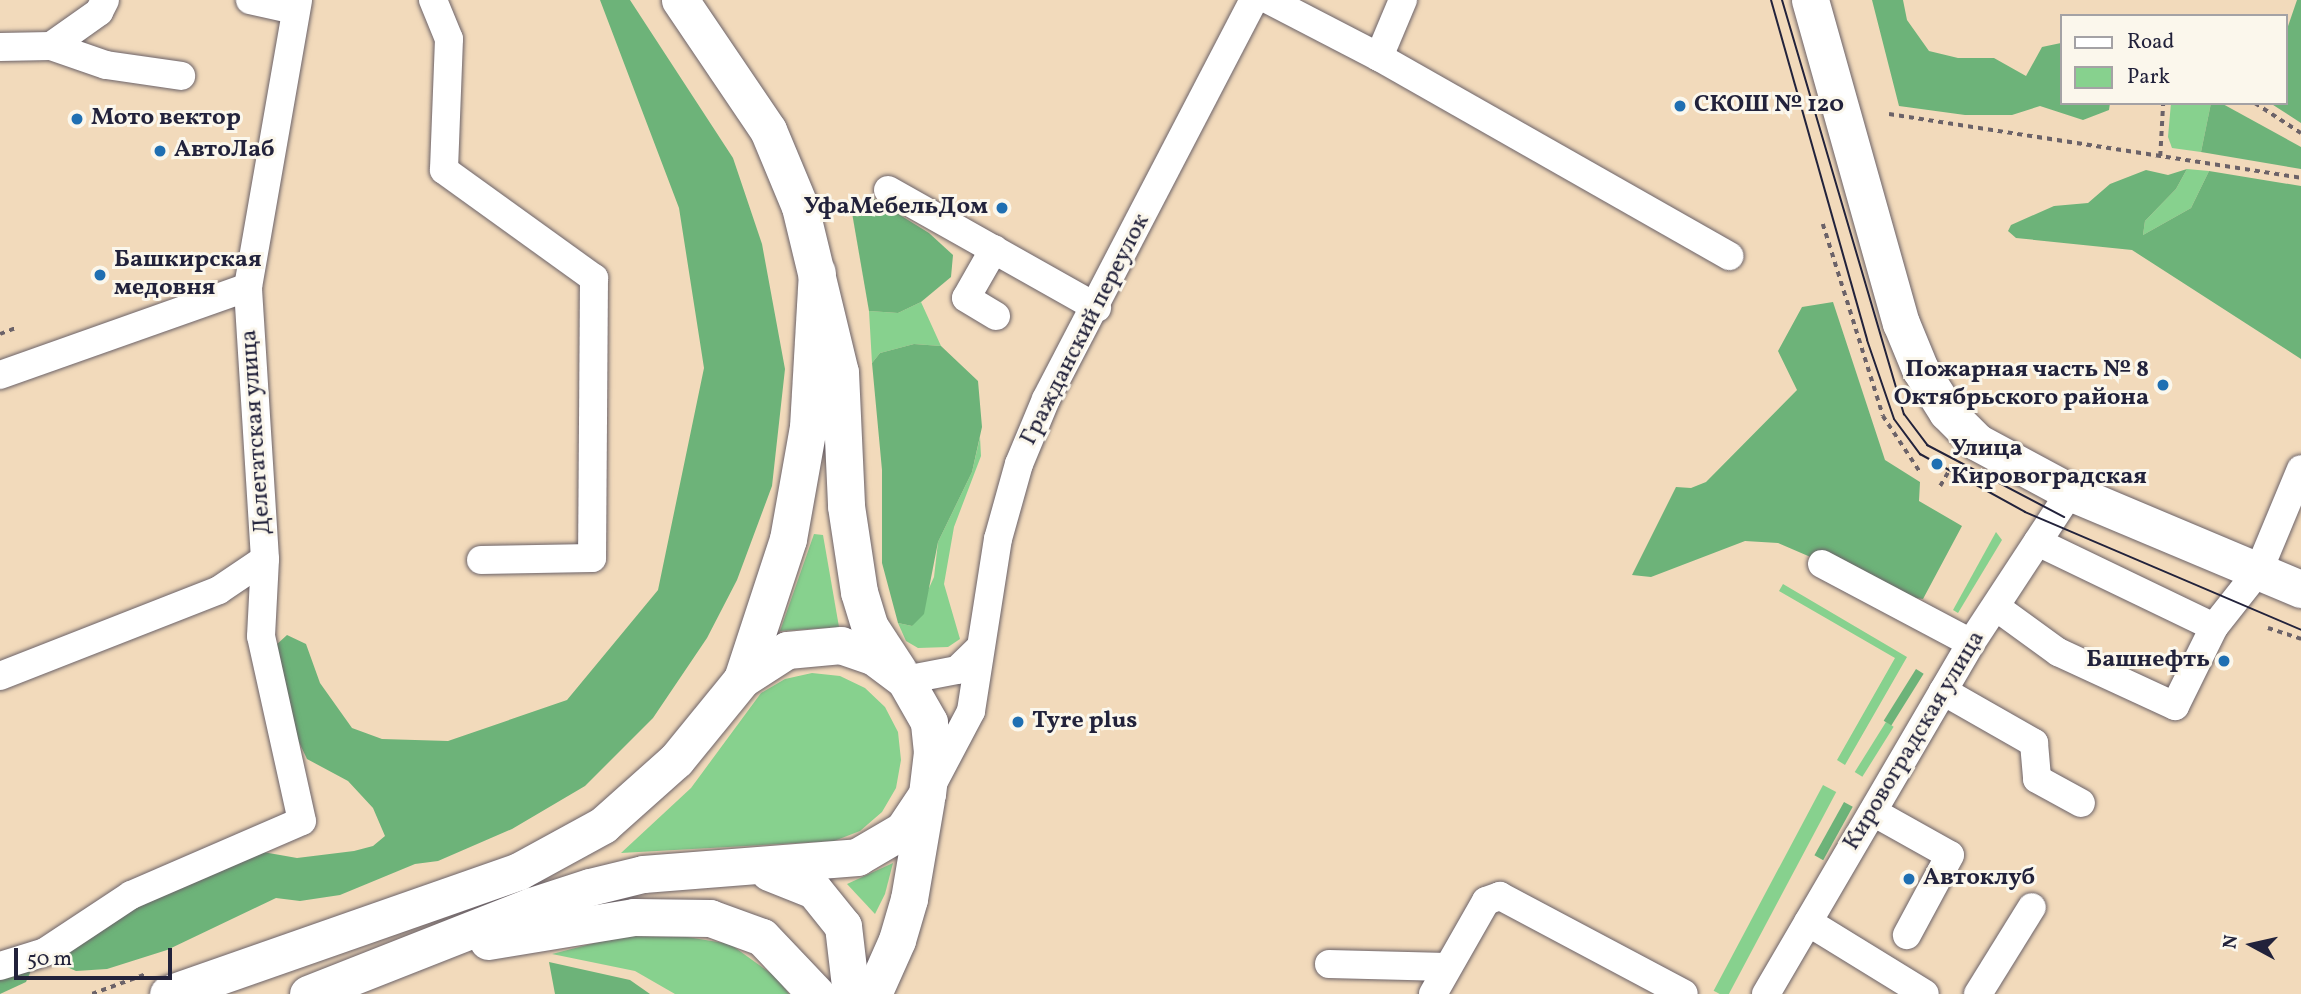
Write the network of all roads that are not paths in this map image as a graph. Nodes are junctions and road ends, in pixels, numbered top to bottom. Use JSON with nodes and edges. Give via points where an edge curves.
{"nodes":[{"id":1,"x":105,"y":0,"type":"edge"},
{"id":2,"x":250,"y":0,"type":"edge"},
{"id":3,"x":433,"y":0,"type":"edge"},
{"id":4,"x":680,"y":0,"type":"edge"},
{"id":5,"x":1254,"y":0,"type":"edge"},
{"id":6,"x":1269,"y":0,"type":"edge"},
{"id":7,"x":1403,"y":0,"type":"edge"},
{"id":8,"x":1810,"y":0,"type":"edge"},
{"id":9,"x":297,"y":5,"type":"edge"},
{"id":10,"x":51,"y":46,"type":"junction"},
{"id":11,"x":0,"y":47,"type":"edge"},
{"id":12,"x":1379,"y":57,"type":"junction"},
{"id":13,"x":181,"y":75,"type":"dead end"},
{"id":14,"x":888,"y":190,"type":"dead end"},
{"id":15,"x":994,"y":250,"type":"junction"},
{"id":16,"x":1729,"y":256,"type":"dead end"},
{"id":17,"x":817,"y":272,"type":"junction"},
{"id":18,"x":248,"y":287,"type":"junction"},
{"id":19,"x":1097,"y":308,"type":"junction"},
{"id":20,"x":996,"y":316,"type":"dead end"},
{"id":21,"x":0,"y":375,"type":"edge"},
{"id":22,"x":2301,"y":469,"type":"edge"},
{"id":23,"x":2070,"y":492,"type":"junction"},
{"id":24,"x":2037,"y":542,"type":"junction"},
{"id":25,"x":265,"y":559,"type":"junction"},
{"id":26,"x":481,"y":560,"type":"dead end"},
{"id":27,"x":1822,"y":564,"type":"dead end"},
{"id":28,"x":2259,"y":570,"type":"junction"},
{"id":29,"x":2301,"y":589,"type":"edge"},
{"id":30,"x":1996,"y":607,"type":"junction"},
{"id":31,"x":2214,"y":627,"type":"junction"},
{"id":32,"x":1971,"y":643,"type":"junction"},
{"id":33,"x":979,"y":649,"type":"junction"},
{"id":34,"x":0,"y":676,"type":"edge"},
{"id":35,"x":742,"y":679,"type":"junction"},
{"id":36,"x":905,"y":680,"type":"junction"},
{"id":37,"x":1943,"y":691,"type":"junction"},
{"id":38,"x":927,"y":794,"type":"junction"},
{"id":39,"x":2081,"y":803,"type":"dead end"},
{"id":40,"x":1873,"y":812,"type":"junction"},
{"id":41,"x":744,"y":866,"type":"junction"},
{"id":42,"x":2032,"y":907,"type":"dead end"},
{"id":43,"x":1808,"y":922,"type":"junction"},
{"id":44,"x":1907,"y":935,"type":"dead end"},
{"id":45,"x":411,"y":955,"type":"junction"},
{"id":46,"x":1329,"y":964,"type":"dead end"},
{"id":47,"x":0,"y":966,"type":"edge"},
{"id":48,"x":1447,"y":967,"type":"junction"},
{"id":49,"x":163,"y":982,"type":"edge"},
{"id":50,"x":323,"y":991,"type":"edge"},
{"id":51,"x":816,"y":994,"type":"edge"},
{"id":52,"x":851,"y":994,"type":"edge"},
{"id":53,"x":873,"y":994,"type":"edge"},
{"id":54,"x":1433,"y":994,"type":"edge"},
{"id":55,"x":1684,"y":994,"type":"edge"},
{"id":56,"x":1766,"y":994,"type":"edge"},
{"id":57,"x":1924,"y":994,"type":"edge"},
{"id":58,"x":1978,"y":994,"type":"edge"}],
"edges":[{"from":1,"to":10,"type":"street","via":[[99,12]]},
{"from":2,"to":9,"type":"street"},
{"from":3,"to":26,"type":"street","via":[[449,38],[444,170],[594,278],[592,558]]},
{"from":4,"to":17,"type":"main road","via":[[768,130],[800,208]]},
{"from":5,"to":19,"type":"street","name":"Гражданский переулок"},
{"from":6,"to":12,"type":"street"},
{"from":7,"to":12,"type":"street"},
{"from":8,"to":23,"type":"main road","via":[[1901,323],[1920,369],[1947,412],[1977,442]]},
{"from":9,"to":18,"type":"street","name":"Делегатская улица"},
{"from":10,"to":11,"type":"street"},
{"from":10,"to":13,"type":"street","via":[[106,65]]},
{"from":12,"to":16,"type":"street"},
{"from":14,"to":15,"type":"street"},
{"from":15,"to":19,"type":"street"},
{"from":15,"to":20,"type":"street","via":[[966,298]]},
{"from":17,"to":35,"type":"main road","via":[[808,427],[797,499]]},
{"from":17,"to":36,"type":"main road","via":[[840,372],[846,506],[859,592],[870,627]]},
{"from":18,"to":21,"type":"street"},
{"from":18,"to":25,"type":"street","name":"Делегатская улица"},
{"from":19,"to":33,"type":"street","name":"Гражданский переулок","via":[[1046,399],[1018,464],[998,539]]},
{"from":22,"to":28,"type":"street"},
{"from":23,"to":24,"type":"street","name":"Кировоградская улица"},
{"from":23,"to":28,"type":"main road"},
{"from":24,"to":30,"type":"street","name":"Кировоградская улица"},
{"from":24,"to":31,"type":"street"},
{"from":25,"to":34,"type":"street","via":[[219,590]]},
{"from":25,"to":47,"type":"street","name":"Делегатская улица","via":[[261,636],[302,821],[131,895],[45,952]]},
{"from":27,"to":32,"type":"street"},
{"from":28,"to":29,"type":"main road"},
{"from":28,"to":31,"type":"street"},
{"from":30,"to":31,"type":"street","via":[[2059,652],[2175,706]]},
{"from":30,"to":32,"type":"street","name":"Кировоградская улица"},
{"from":32,"to":37,"type":"street","name":"Кировоградская улица"},
{"from":33,"to":36,"type":"street","via":[[957,670]]},
{"from":33,"to":38,"type":"street","name":"Гражданский переулок","via":[[971,711]]},
{"from":35,"to":36,"type":"main road","via":[[787,650],[841,645],[875,657]]},
{"from":35,"to":49,"type":"main road","via":[[676,760],[603,825],[519,871]]},
{"from":36,"to":38,"type":"main road","via":[[929,722],[932,752]]},
{"from":37,"to":39,"type":"street","via":[[2034,743],[2037,779]]},
{"from":37,"to":40,"type":"street","name":"Кировоградская улица"},
{"from":38,"to":41,"type":"main road","via":[[903,830],[856,858]]},
{"from":38,"to":53,"type":"main road","via":[[909,899]]},
{"from":40,"to":43,"type":"street","name":"Кировоградская улица"},
{"from":40,"to":44,"type":"street","via":[[1951,855]]},
{"from":41,"to":45,"type":"main road","via":[[643,874],[590,887]]},
{"from":41,"to":52,"type":"main road","via":[[788,876],[814,890],[830,907],[843,926]]},
{"from":42,"to":58,"type":"street"},
{"from":43,"to":56,"type":"street","name":"Кировоградская улица"},
{"from":43,"to":57,"type":"street"},
{"from":45,"to":50,"type":"main road"},
{"from":45,"to":51,"type":"main road","via":[[552,928],[685,916],[734,924],[762,937]]},
{"from":46,"to":48,"type":"street"},
{"from":48,"to":54,"type":"street"},
{"from":48,"to":55,"type":"street","via":[[1486,901],[1500,896]]}]}
